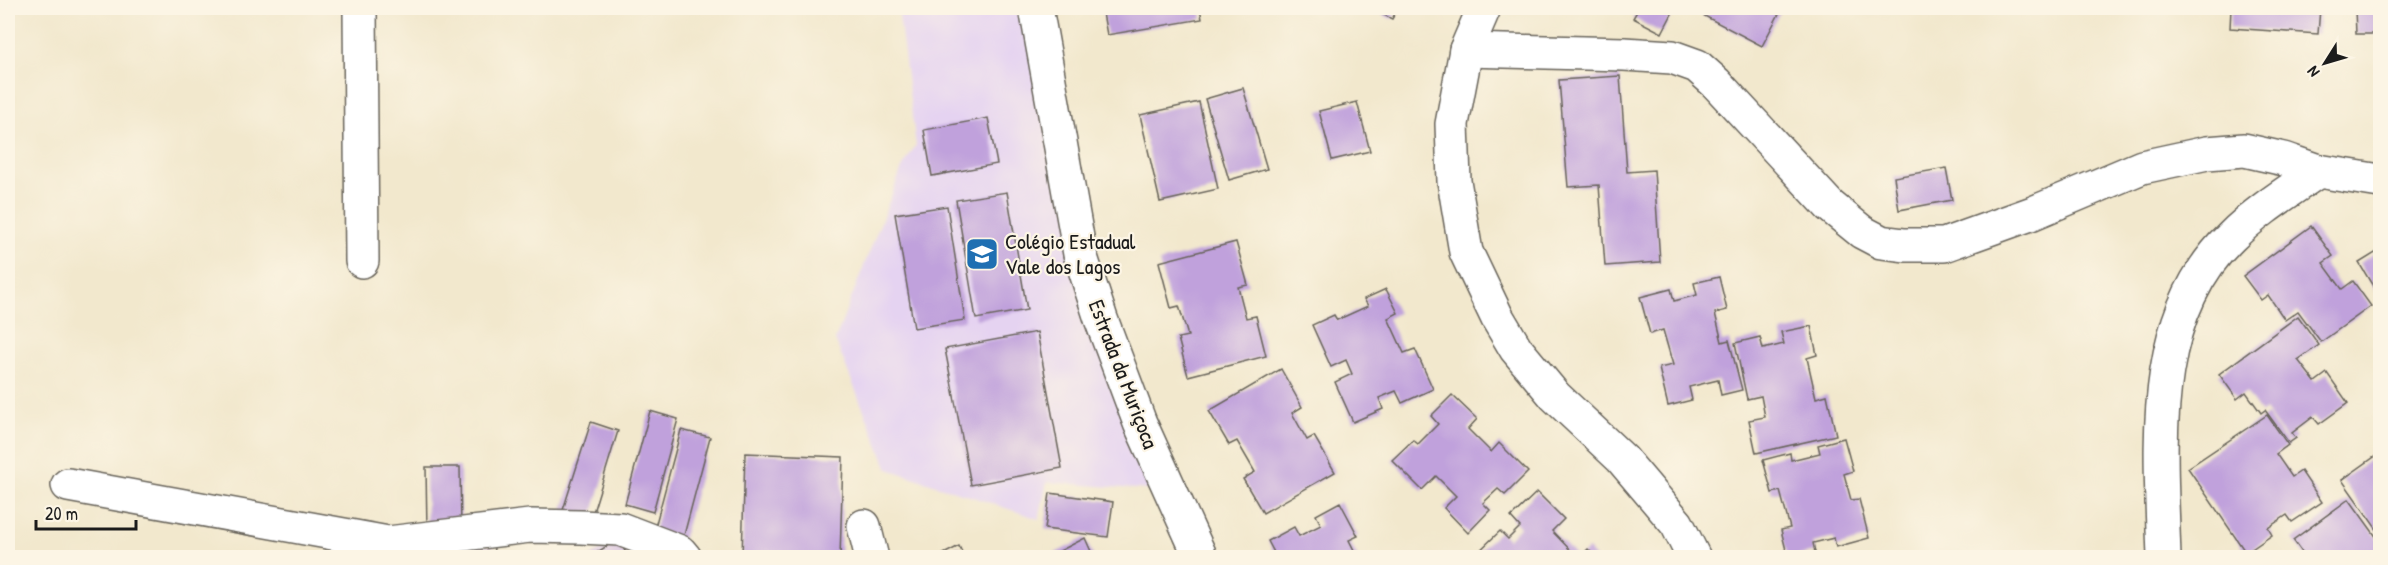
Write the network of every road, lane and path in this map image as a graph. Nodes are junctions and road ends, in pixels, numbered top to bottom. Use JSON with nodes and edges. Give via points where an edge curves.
{"nodes":[{"id":1,"x":360,"y":8,"type":"edge"},
{"id":2,"x":1036,"y":8,"type":"edge"},
{"id":3,"x":1484,"y":8,"type":"edge"},
{"id":4,"x":1466,"y":50,"type":"junction"},
{"id":5,"x":2318,"y":171,"type":"junction"},
{"id":6,"x":2380,"y":181,"type":"edge"},
{"id":7,"x":362,"y":261,"type":"dead end"},
{"id":8,"x":68,"y":485,"type":"dead end"},
{"id":9,"x":864,"y":526,"type":"dead end"},
{"id":10,"x":685,"y":558,"type":"edge"},
{"id":11,"x":872,"y":558,"type":"edge"},
{"id":12,"x":1201,"y":558,"type":"edge"},
{"id":13,"x":1694,"y":558,"type":"edge"},
{"id":14,"x":2164,"y":558,"type":"edge"}],
"edges":[{"from":1,"to":7,"type":"street"},
{"from":2,"to":12,"type":"street","name":"Estrada da Muriçoca","via":[[1080,254],[1140,423]]},
{"from":3,"to":4,"type":"street"},
{"from":4,"to":5,"type":"street","via":[[1671,57],[1696,66],[1830,206],[1881,242],[1944,245],[2033,213],[2142,166],[2207,153],[2244,150]]},
{"from":4,"to":13,"type":"street","via":[[1452,124],[1454,181],[1466,252],[1516,349],[1556,396],[1622,459],[1677,524]]},
{"from":5,"to":6,"type":"street"},
{"from":5,"to":14,"type":"street","via":[[2230,238],[2207,263],[2189,294],[2174,338],[2161,406]]},
{"from":8,"to":10,"type":"street","via":[[388,543],[530,526],[620,530],[680,552]]},
{"from":9,"to":11,"type":"street"}]}
